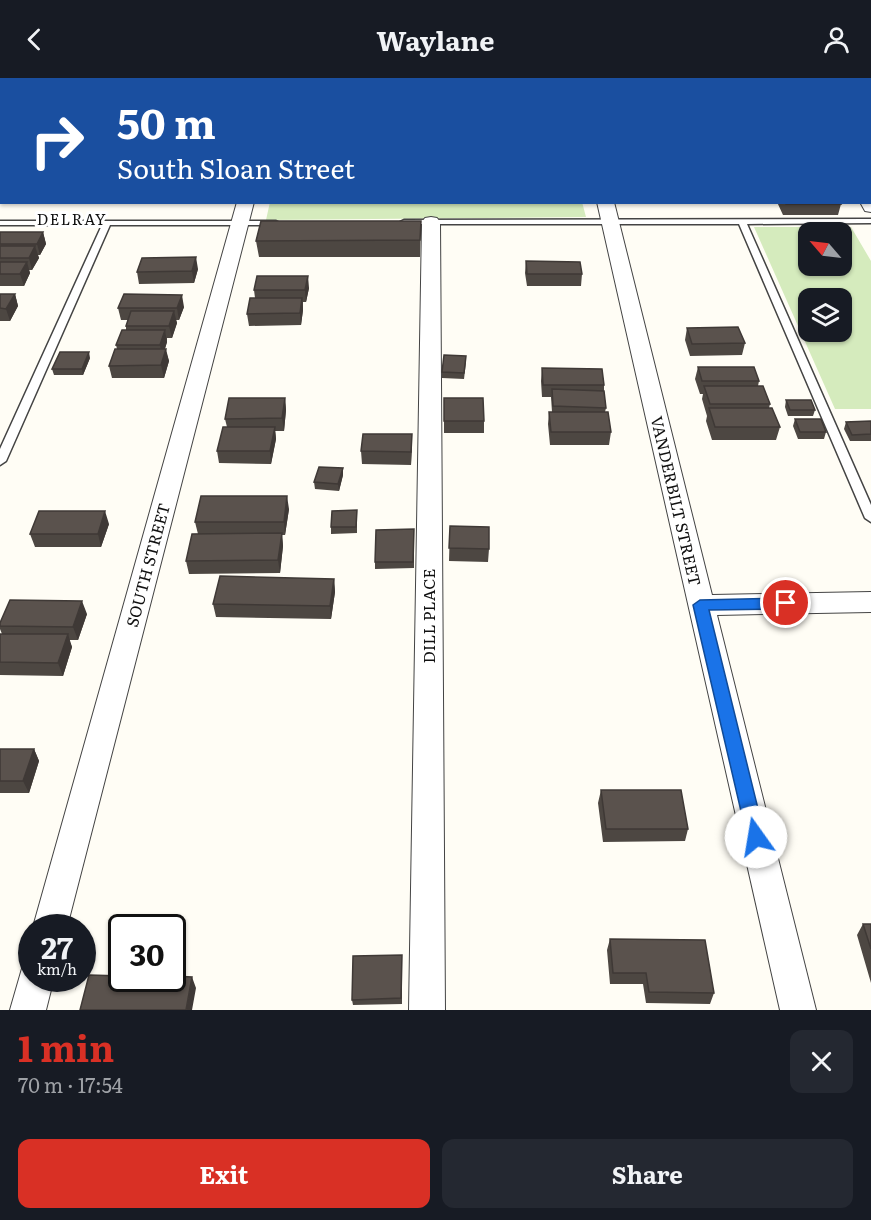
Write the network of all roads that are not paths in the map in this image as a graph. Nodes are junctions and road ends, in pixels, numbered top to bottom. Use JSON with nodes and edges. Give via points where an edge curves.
{"nodes":[{"id":1,"x":607,"y":212,"type":"edge"},
{"id":2,"x":243,"y":213,"type":"edge"},
{"id":3,"x":742,"y":221,"type":"junction"},
{"id":4,"x":871,"y":221,"type":"edge"},
{"id":5,"x":395,"y":222,"type":"edge"},
{"id":6,"x":431,"y":222,"type":"junction"},
{"id":7,"x":0,"y":223,"type":"edge"},
{"id":8,"x":107,"y":223,"type":"junction"},
{"id":9,"x":288,"y":223,"type":"edge"},
{"id":10,"x":0,"y":461,"type":"edge"},
{"id":11,"x":871,"y":518,"type":"edge"},
{"id":12,"x":871,"y":602,"type":"edge"},
{"id":13,"x":700,"y":605,"type":"junction"},
{"id":14,"x":54,"y":914,"type":"edge"},
{"id":15,"x":32,"y":992,"type":"edge"},
{"id":16,"x":28,"y":1010,"type":"edge"},
{"id":17,"x":427,"y":1010,"type":"edge"},
{"id":18,"x":798,"y":1010,"type":"edge"}],
"edges":[{"from":1,"to":3,"type":"lane"},
{"from":1,"to":6,"type":"lane"},
{"from":1,"to":13,"type":"street","name":"VANDERBILT STREET"},
{"from":2,"to":8,"type":"lane"},
{"from":2,"to":9,"type":"lane"},
{"from":2,"to":14,"type":"street","name":"SOUTH STREET"},
{"from":3,"to":4,"type":"lane"},
{"from":3,"to":11,"type":"lane"},
{"from":5,"to":6,"type":"lane"},
{"from":6,"to":17,"type":"street","name":"DILL PLACE"},
{"from":7,"to":8,"type":"lane"},
{"from":8,"to":10,"type":"lane"},
{"from":12,"to":13,"type":"street"},
{"from":13,"to":18,"type":"street","name":"VANDERBILT STREET"},
{"from":15,"to":16,"type":"street"}]}
